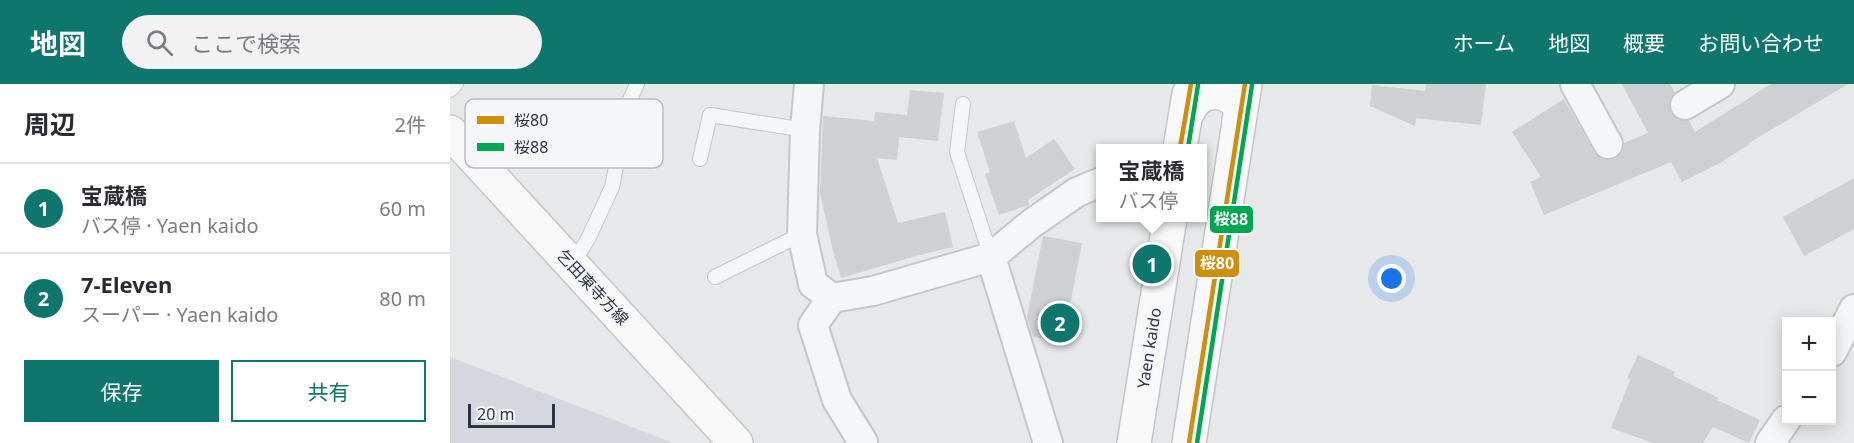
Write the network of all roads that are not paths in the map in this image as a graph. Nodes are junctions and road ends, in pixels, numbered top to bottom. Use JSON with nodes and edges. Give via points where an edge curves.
{"nodes":[{"id":1,"x":456,"y":84,"type":"edge"},
{"id":2,"x":637,"y":84,"type":"edge"},
{"id":3,"x":808,"y":84,"type":"edge"},
{"id":4,"x":1245,"y":84,"type":"edge"},
{"id":5,"x":1575,"y":84,"type":"edge"},
{"id":6,"x":1720,"y":84,"type":"edge"},
{"id":7,"x":450,"y":90,"type":"edge"},
{"id":8,"x":630,"y":99,"type":"edge"},
{"id":9,"x":1188,"y":99,"type":"edge"},
{"id":10,"x":963,"y":104,"type":"dead end"},
{"id":11,"x":1685,"y":105,"type":"dead end"},
{"id":12,"x":1239,"y":121,"type":"junction"},
{"id":13,"x":805,"y":130,"type":"junction"},
{"id":14,"x":450,"y":132,"type":"edge"},
{"id":15,"x":1181,"y":144,"type":"edge"},
{"id":16,"x":1608,"y":144,"type":"dead end"},
{"id":17,"x":465,"y":148,"type":"edge"},
{"id":18,"x":700,"y":159,"type":"dead end"},
{"id":19,"x":483,"y":168,"type":"edge"},
{"id":20,"x":616,"y":168,"type":"edge"},
{"id":21,"x":1096,"y":184,"type":"edge"},
{"id":22,"x":1169,"y":222,"type":"edge"},
{"id":23,"x":802,"y":234,"type":"junction"},
{"id":24,"x":991,"y":257,"type":"junction"},
{"id":25,"x":572,"y":265,"type":"junction"},
{"id":26,"x":715,"y":277,"type":"dead end"},
{"id":27,"x":832,"y":298,"type":"junction"},
{"id":28,"x":1854,"y":309,"type":"edge"},
{"id":29,"x":1836,"y":344,"type":"edge"},
{"id":30,"x":1783,"y":425,"type":"edge"},
{"id":31,"x":863,"y":442,"type":"edge"},
{"id":32,"x":735,"y":443,"type":"edge"},
{"id":33,"x":1048,"y":443,"type":"edge"},
{"id":34,"x":1134,"y":443,"type":"edge"},
{"id":35,"x":1188,"y":443,"type":"edge"},
{"id":36,"x":1770,"y":443,"type":"edge"}],
"edges":[{"from":1,"to":7,"type":"lane"},
{"from":2,"to":8,"type":"lane"},
{"from":3,"to":13,"type":"street"},
{"from":4,"to":12,"type":"main road"},
{"from":5,"to":16,"type":"street"},
{"from":6,"to":11,"type":"street"},
{"from":9,"to":12,"type":"main road","via":[[1224,93],[1240,108]]},
{"from":9,"to":15,"type":"main road"},
{"from":10,"to":24,"type":"lane","via":[[957,152]]},
{"from":12,"to":35,"type":"main road"},
{"from":13,"to":18,"type":"lane","via":[[710,115]]},
{"from":13,"to":23,"type":"street"},
{"from":14,"to":17,"type":"main road","name":"乞田東寺方線"},
{"from":19,"to":25,"type":"main road","name":"乞田東寺方線"},
{"from":20,"to":25,"type":"lane","via":[[612,187],[590,237]]},
{"from":21,"to":24,"type":"street","via":[[1077,192]]},
{"from":22,"to":34,"type":"main road","name":"Yaen kaido"},
{"from":23,"to":26,"type":"lane"},
{"from":23,"to":27,"type":"street","via":[[813,284]]},
{"from":24,"to":27,"type":"street","via":[[873,291]]},
{"from":24,"to":33,"type":"street"},
{"from":25,"to":32,"type":"main road","name":"乞田東寺方線"},
{"from":27,"to":31,"type":"street","via":[[813,325],[837,400]]},
{"from":28,"to":29,"type":"street"},
{"from":30,"to":36,"type":"street"}]}
